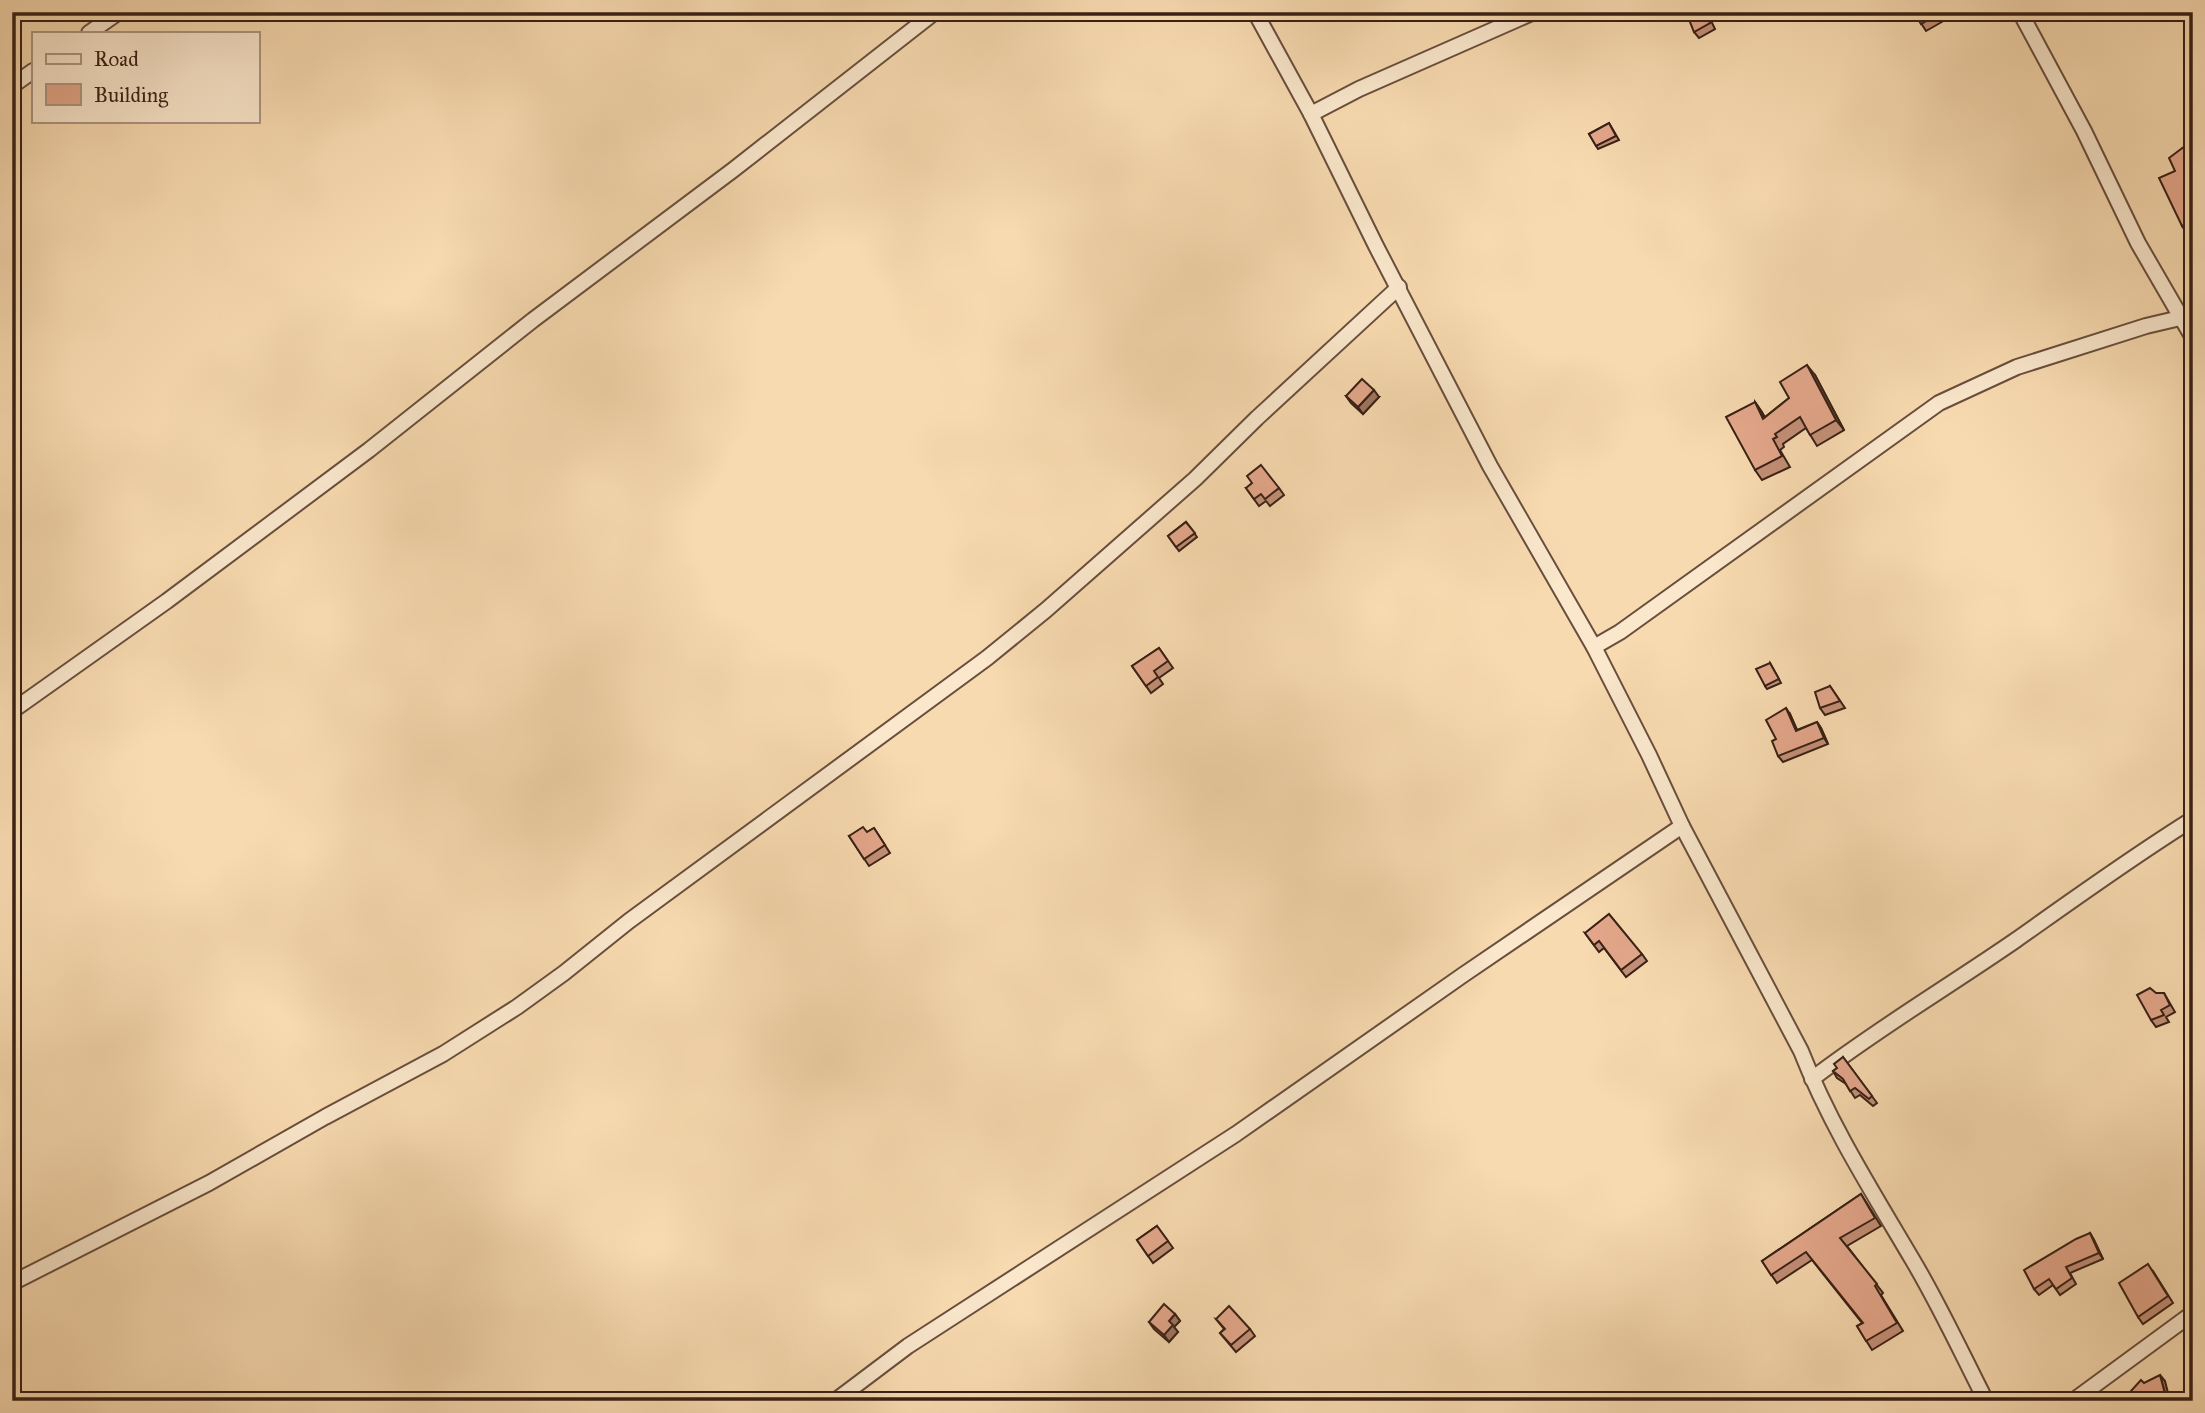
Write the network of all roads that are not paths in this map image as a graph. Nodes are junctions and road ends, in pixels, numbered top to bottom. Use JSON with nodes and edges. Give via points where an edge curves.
{"nodes":[{"id":1,"x":119,"y":12,"type":"edge"},
{"id":2,"x":935,"y":12,"type":"edge"},
{"id":3,"x":1255,"y":12,"type":"edge"},
{"id":4,"x":1534,"y":12,"type":"edge"},
{"id":5,"x":2020,"y":12,"type":"edge"},
{"id":6,"x":90,"y":32,"type":"edge"},
{"id":7,"x":32,"y":72,"type":"edge"},
{"id":8,"x":12,"y":86,"type":"edge"},
{"id":9,"x":1311,"y":114,"type":"junction"},
{"id":10,"x":1399,"y":287,"type":"junction"},
{"id":11,"x":2180,"y":318,"type":"junction"},
{"id":12,"x":2193,"y":338,"type":"edge"},
{"id":13,"x":1594,"y":647,"type":"junction"},
{"id":14,"x":12,"y":711,"type":"edge"},
{"id":15,"x":2193,"y":819,"type":"edge"},
{"id":16,"x":1682,"y":826,"type":"junction"},
{"id":17,"x":1812,"y":1079,"type":"junction"},
{"id":18,"x":12,"y":1283,"type":"edge"},
{"id":19,"x":2193,"y":1313,"type":"edge"},
{"id":20,"x":835,"y":1401,"type":"edge"},
{"id":21,"x":1986,"y":1401,"type":"edge"},
{"id":22,"x":2073,"y":1401,"type":"edge"}],
"edges":[{"from":1,"to":6,"type":"street"},
{"from":2,"to":14,"type":"street","via":[[369,450]]},
{"from":3,"to":9,"type":"street"},
{"from":4,"to":9,"type":"street"},
{"from":5,"to":11,"type":"street"},
{"from":7,"to":8,"type":"street"},
{"from":9,"to":10,"type":"street"},
{"from":10,"to":13,"type":"street","via":[[1490,466]]},
{"from":10,"to":18,"type":"street","via":[[1168,504],[1046,610],[517,1007],[443,1054],[209,1183]]},
{"from":11,"to":12,"type":"street"},
{"from":11,"to":13,"type":"street","via":[[2017,367],[1939,403]]},
{"from":13,"to":16,"type":"street"},
{"from":15,"to":17,"type":"street"},
{"from":16,"to":17,"type":"street"},
{"from":16,"to":20,"type":"street","via":[[1236,1134],[908,1346]]},
{"from":17,"to":21,"type":"street"},
{"from":19,"to":22,"type":"street"}]}
